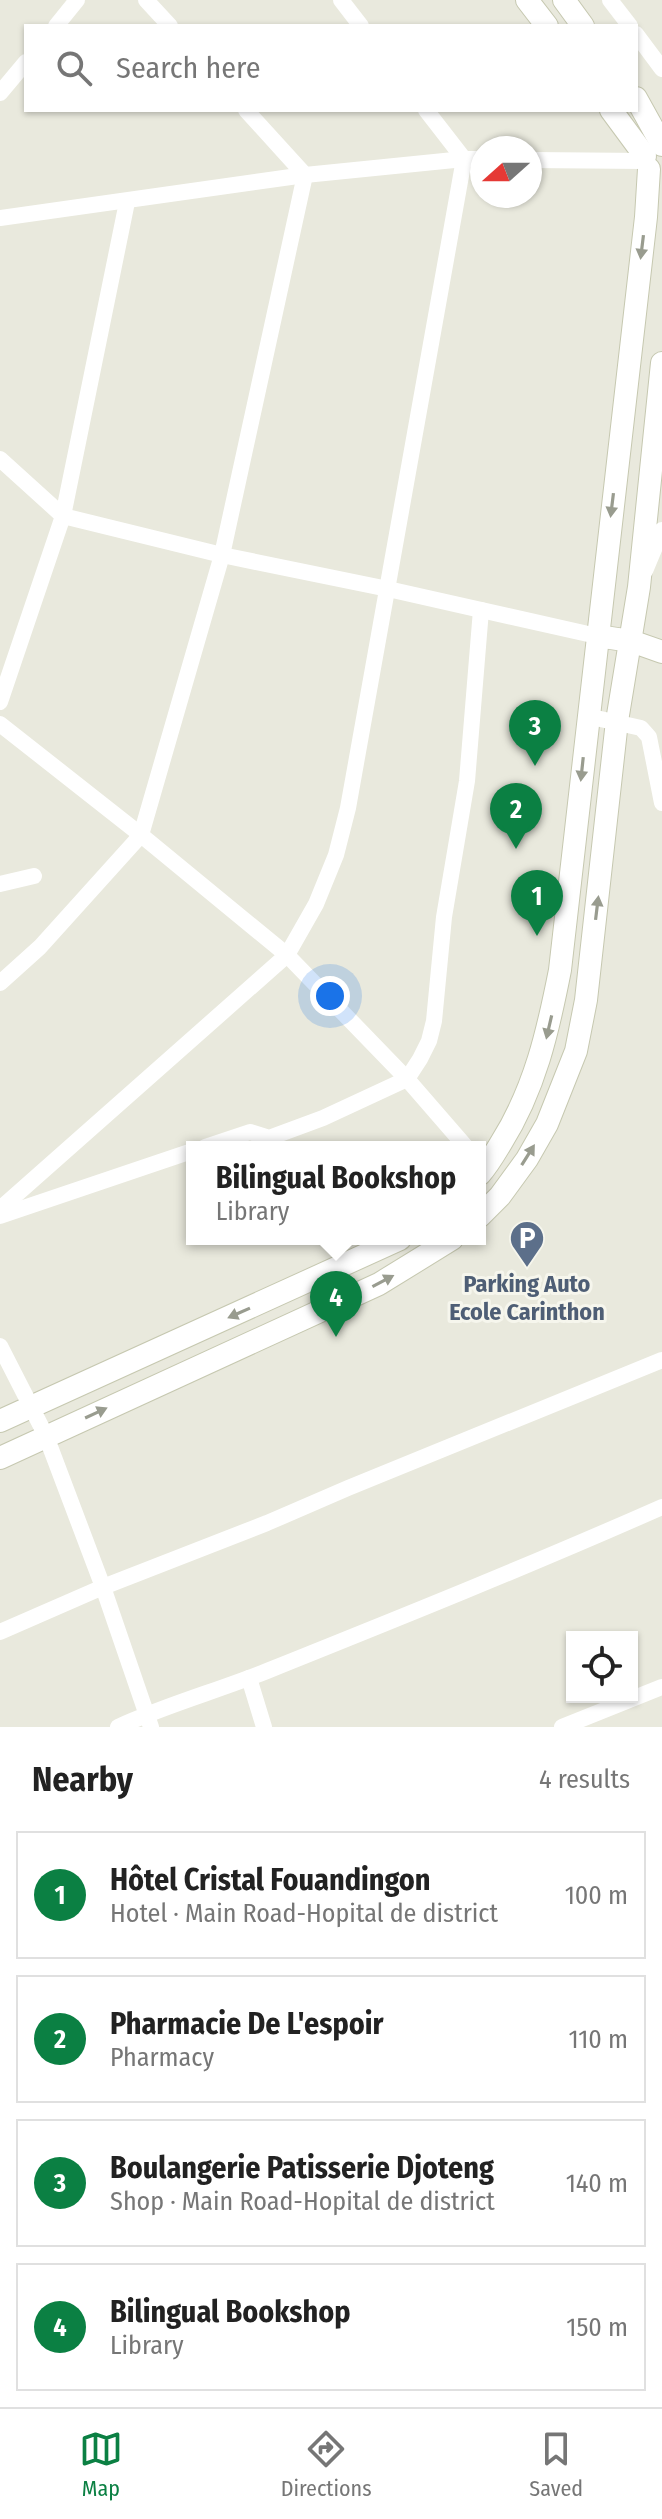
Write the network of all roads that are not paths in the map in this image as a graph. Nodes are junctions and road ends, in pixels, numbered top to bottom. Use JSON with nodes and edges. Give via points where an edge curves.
{"nodes":[{"id":1,"x":77,"y":0,"type":"edge"},
{"id":2,"x":146,"y":0,"type":"edge"},
{"id":3,"x":341,"y":0,"type":"edge"},
{"id":4,"x":527,"y":0,"type":"edge"},
{"id":5,"x":564,"y":0,"type":"edge"},
{"id":6,"x":610,"y":0,"type":"edge"},
{"id":7,"x":58,"y":24,"type":"edge"},
{"id":8,"x":168,"y":24,"type":"edge"},
{"id":9,"x":359,"y":24,"type":"edge"},
{"id":10,"x":545,"y":24,"type":"edge"},
{"id":11,"x":582,"y":24,"type":"edge"},
{"id":12,"x":628,"y":24,"type":"edge"},
{"id":13,"x":638,"y":37,"type":"edge"},
{"id":14,"x":24,"y":64,"type":"edge"},
{"id":15,"x":662,"y":69,"type":"edge"},
{"id":16,"x":0,"y":93,"type":"edge"},
{"id":17,"x":638,"y":105,"type":"edge"},
{"id":18,"x":248,"y":112,"type":"edge"},
{"id":19,"x":428,"y":112,"type":"edge"},
{"id":20,"x":613,"y":112,"type":"edge"},
{"id":21,"x":654,"y":158,"type":"edge"},
{"id":22,"x":464,"y":159,"type":"junction"},
{"id":23,"x":470,"y":159,"type":"edge"},
{"id":24,"x":542,"y":160,"type":"edge"},
{"id":25,"x":305,"y":175,"type":"junction"},
{"id":26,"x":127,"y":202,"type":"junction"},
{"id":27,"x":0,"y":218,"type":"edge"},
{"id":28,"x":662,"y":363,"type":"edge"},
{"id":29,"x":0,"y":459,"type":"edge"},
{"id":30,"x":63,"y":516,"type":"junction"},
{"id":31,"x":662,"y":530,"type":"edge"},
{"id":32,"x":222,"y":555,"type":"junction"},
{"id":33,"x":639,"y":587,"type":"junction"},
{"id":34,"x":388,"y":589,"type":"junction"},
{"id":35,"x":481,"y":610,"type":"junction"},
{"id":36,"x":597,"y":636,"type":"junction"},
{"id":37,"x":631,"y":641,"type":"junction"},
{"id":38,"x":662,"y":652,"type":"edge"},
{"id":39,"x":0,"y":702,"type":"edge"},
{"id":40,"x":587,"y":716,"type":"junction"},
{"id":41,"x":617,"y":721,"type":"junction"},
{"id":42,"x":0,"y":724,"type":"edge"},
{"id":43,"x":662,"y":803,"type":"edge"},
{"id":44,"x":141,"y":835,"type":"junction"},
{"id":45,"x":34,"y":876,"type":"dead end"},
{"id":46,"x":0,"y":884,"type":"edge"},
{"id":47,"x":287,"y":955,"type":"junction"},
{"id":48,"x":0,"y":983,"type":"edge"},
{"id":49,"x":407,"y":1079,"type":"junction"},
{"id":50,"x":223,"y":1141,"type":"edge"},
{"id":51,"x":461,"y":1141,"type":"edge"},
{"id":52,"x":186,"y":1153,"type":"edge"},
{"id":53,"x":486,"y":1163,"type":"edge"},
{"id":54,"x":0,"y":1209,"type":"edge"},
{"id":55,"x":486,"y":1210,"type":"edge"},
{"id":56,"x":0,"y":1216,"type":"edge"},
{"id":57,"x":387,"y":1245,"type":"edge"},
{"id":58,"x":443,"y":1245,"type":"edge"},
{"id":59,"x":0,"y":1346,"type":"edge"},
{"id":60,"x":662,"y":1360,"type":"edge"},
{"id":61,"x":31,"y":1406,"type":"junction"},
{"id":62,"x":0,"y":1421,"type":"edge"},
{"id":63,"x":46,"y":1436,"type":"junction"},
{"id":64,"x":0,"y":1458,"type":"edge"},
{"id":65,"x":662,"y":1507,"type":"edge"},
{"id":66,"x":103,"y":1587,"type":"junction"},
{"id":67,"x":0,"y":1632,"type":"edge"},
{"id":68,"x":249,"y":1678,"type":"junction"},
{"id":69,"x":662,"y":1687,"type":"edge"},
{"id":70,"x":148,"y":1720,"type":"edge"},
{"id":71,"x":118,"y":1727,"type":"edge"},
{"id":72,"x":264,"y":1727,"type":"edge"},
{"id":73,"x":562,"y":1727,"type":"edge"}],
"edges":[{"from":1,"to":7,"type":"street"},
{"from":2,"to":8,"type":"street"},
{"from":3,"to":9,"type":"street"},
{"from":4,"to":10,"type":"main road"},
{"from":5,"to":11,"type":"main road"},
{"from":6,"to":12,"type":"street"},
{"from":13,"to":15,"type":"street"},
{"from":14,"to":16,"type":"street"},
{"from":17,"to":21,"type":"main road"},
{"from":18,"to":25,"type":"street"},
{"from":19,"to":22,"type":"street"},
{"from":20,"to":21,"type":"main road"},
{"from":21,"to":24,"type":"street"},
{"from":21,"to":36,"type":"main road","one_way":true},
{"from":22,"to":23,"type":"street"},
{"from":22,"to":25,"type":"street"},
{"from":22,"to":34,"type":"street"},
{"from":25,"to":26,"type":"street"},
{"from":25,"to":32,"type":"street"},
{"from":26,"to":27,"type":"street"},
{"from":26,"to":30,"type":"street"},
{"from":28,"to":33,"type":"main road"},
{"from":29,"to":30,"type":"street"},
{"from":30,"to":32,"type":"street"},
{"from":30,"to":39,"type":"street"},
{"from":31,"to":33,"type":"street"},
{"from":32,"to":34,"type":"street"},
{"from":32,"to":44,"type":"street"},
{"from":33,"to":37,"type":"main road"},
{"from":34,"to":35,"type":"street"},
{"from":34,"to":47,"type":"street","via":[[336,855]]},
{"from":35,"to":36,"type":"street"},
{"from":35,"to":49,"type":"street","via":[[467,781],[444,917],[434,1021]]},
{"from":36,"to":37,"type":"main road"},
{"from":36,"to":40,"type":"main road"},
{"from":37,"to":38,"type":"main road"},
{"from":37,"to":41,"type":"main road"},
{"from":40,"to":41,"type":"street"},
{"from":40,"to":53,"type":"main road","one_way":true,"via":[[560,970],[548,1032],[512,1126]]},
{"from":41,"to":43,"type":"street","via":[[641,728],[649,737]]},
{"from":55,"to":41,"type":"main road","one_way":true,"via":[[533,1148],[576,1051]]},
{"from":42,"to":44,"type":"street"},
{"from":44,"to":47,"type":"street"},
{"from":44,"to":48,"type":"street","via":[[40,947]]},
{"from":45,"to":46,"type":"street"},
{"from":47,"to":49,"type":"street"},
{"from":47,"to":54,"type":"street"},
{"from":49,"to":50,"type":"street","via":[[269,1138],[250,1132]]},
{"from":49,"to":51,"type":"street"},
{"from":52,"to":56,"type":"street"},
{"from":57,"to":61,"type":"main road","one_way":true},
{"from":63,"to":58,"type":"main road","one_way":true,"via":[[365,1291]]},
{"from":59,"to":61,"type":"street"},
{"from":60,"to":66,"type":"street"},
{"from":61,"to":62,"type":"main road"},
{"from":61,"to":63,"type":"street"},
{"from":63,"to":64,"type":"main road"},
{"from":63,"to":66,"type":"street"},
{"from":65,"to":68,"type":"street"},
{"from":66,"to":67,"type":"street"},
{"from":66,"to":70,"type":"street"},
{"from":68,"to":70,"type":"street"},
{"from":68,"to":72,"type":"street"},
{"from":69,"to":73,"type":"street"},
{"from":70,"to":71,"type":"street"}]}
